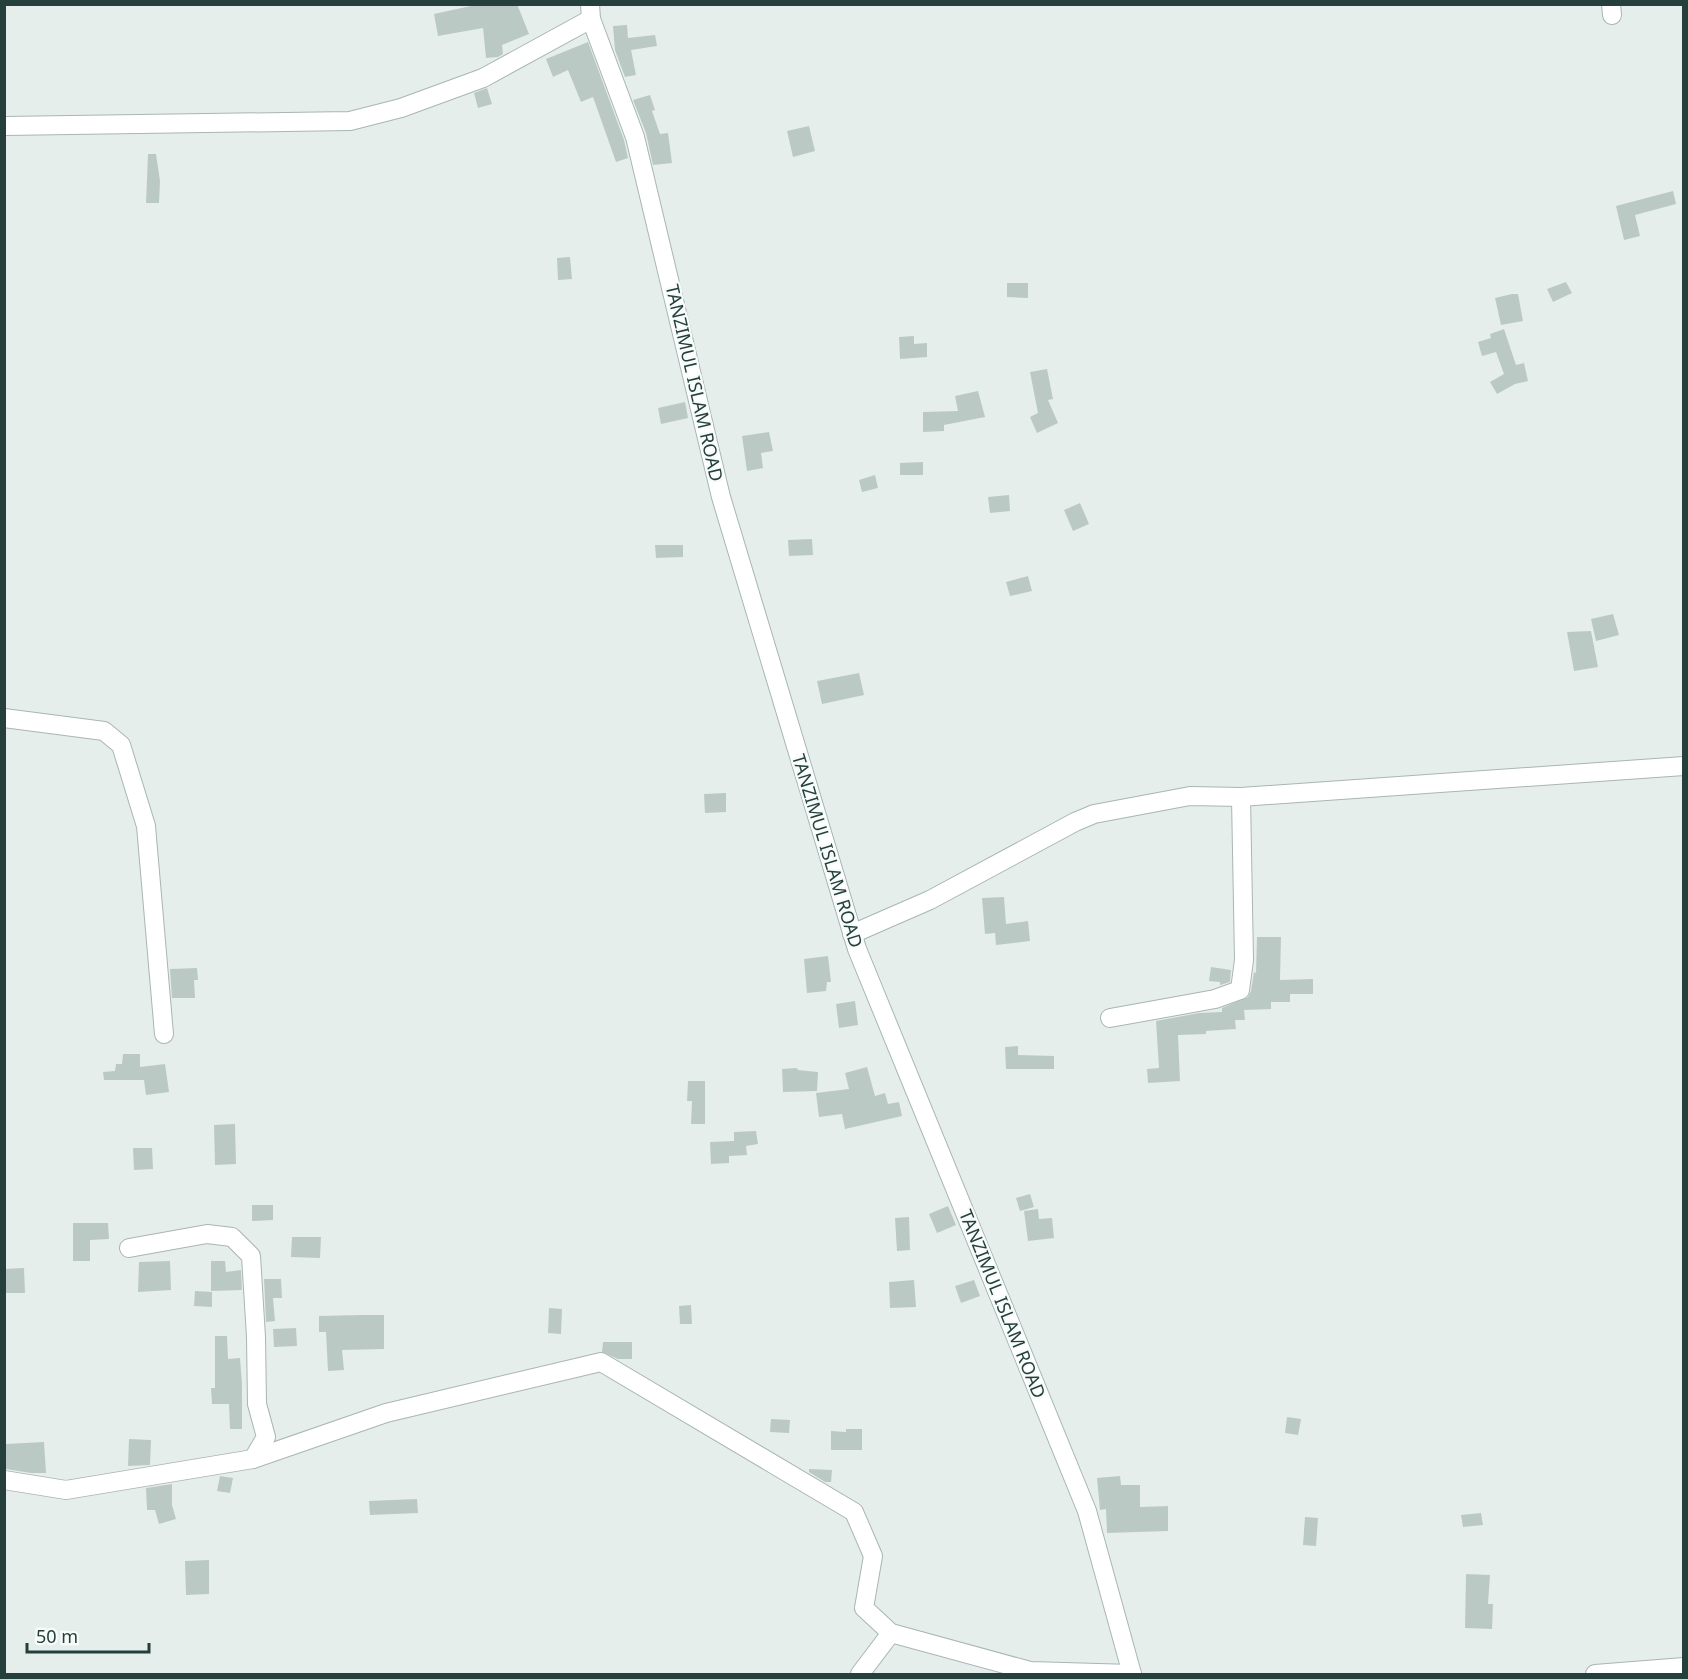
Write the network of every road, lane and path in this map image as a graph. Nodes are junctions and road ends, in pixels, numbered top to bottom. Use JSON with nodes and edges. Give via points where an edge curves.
{"nodes":[{"id":1,"x":591,"y":12,"type":"edge"},
{"id":2,"x":4,"y":126,"type":"edge"},
{"id":3,"x":4,"y":718,"type":"edge"},
{"id":4,"x":1683,"y":766,"type":"edge"},
{"id":5,"x":1241,"y":797,"type":"junction"},
{"id":6,"x":852,"y":934,"type":"junction"},
{"id":7,"x":1110,"y":1018,"type":"dead end"},
{"id":8,"x":165,"y":1034,"type":"dead end"},
{"id":9,"x":129,"y":1248,"type":"dead end"},
{"id":10,"x":253,"y":1459,"type":"junction"},
{"id":11,"x":4,"y":1480,"type":"edge"},
{"id":12,"x":891,"y":1633,"type":"junction"},
{"id":13,"x":1683,"y":1667,"type":"edge"},
{"id":14,"x":860,"y":1674,"type":"edge"},
{"id":15,"x":1132,"y":1674,"type":"edge"},
{"id":16,"x":1595,"y":1674,"type":"edge"}],
"edges":[{"from":1,"to":2,"type":"street","via":[[483,78],[401,108],[350,121]]},
{"from":1,"to":6,"type":"street","name":"TANZIMUL ISLAM ROAD","via":[[635,137],[721,497]]},
{"from":3,"to":8,"type":"street","via":[[104,731],[121,746],[146,826]]},
{"from":4,"to":5,"type":"street"},
{"from":5,"to":6,"type":"street","via":[[1190,796],[1094,814],[930,900]]},
{"from":5,"to":7,"type":"street","via":[[1244,960],[1240,990],[1215,999]]},
{"from":6,"to":15,"type":"street","name":"TANZIMUL ISLAM ROAD","via":[[1087,1511]]},
{"from":9,"to":10,"type":"street","via":[[207,1234],[232,1237],[251,1256],[257,1404],[266,1437]]},
{"from":10,"to":11,"type":"street","via":[[66,1490]]},
{"from":10,"to":12,"type":"street","via":[[386,1413],[601,1362],[854,1512],[873,1556],[864,1608]]},
{"from":12,"to":14,"type":"street"},
{"from":12,"to":15,"type":"street","via":[[1030,1671]]},
{"from":13,"to":16,"type":"street"}]}
